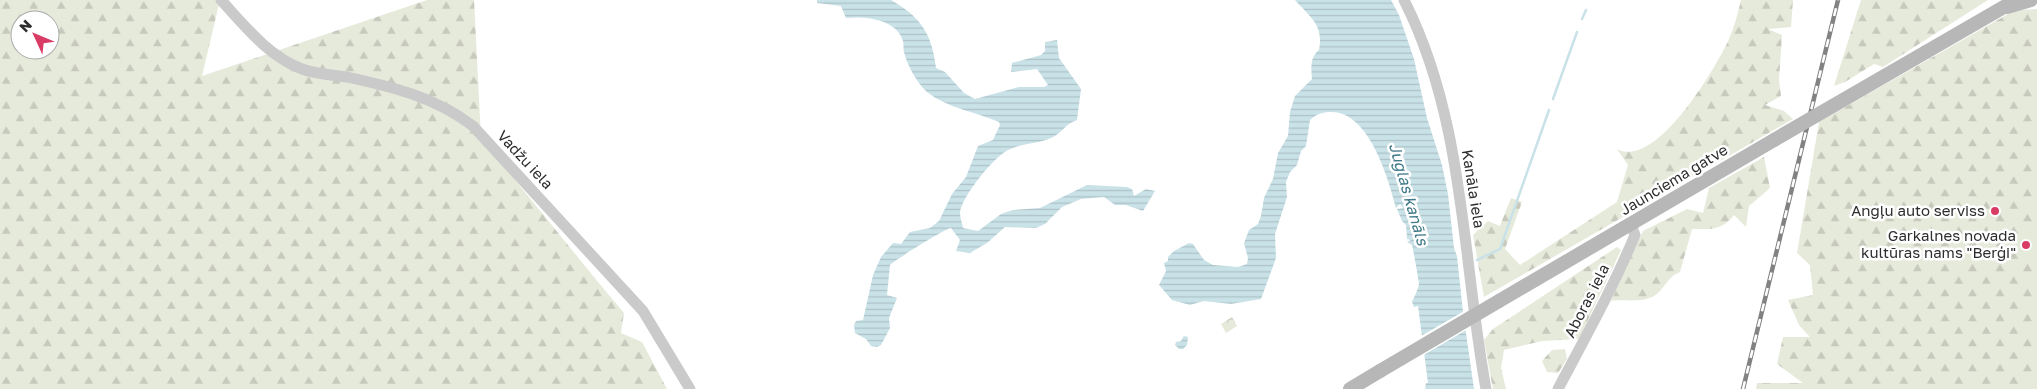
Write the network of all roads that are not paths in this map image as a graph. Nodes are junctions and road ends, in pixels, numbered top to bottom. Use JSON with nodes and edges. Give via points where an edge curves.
{"nodes":[{"id":1,"x":221,"y":0,"type":"edge"},
{"id":2,"x":1404,"y":0,"type":"edge"},
{"id":3,"x":2016,"y":0,"type":"edge"},
{"id":4,"x":2031,"y":0,"type":"edge"},
{"id":5,"x":2003,"y":5,"type":"edge"},
{"id":6,"x":1631,"y":225,"type":"junction"},
{"id":7,"x":690,"y":389,"type":"edge"},
{"id":8,"x":1350,"y":389,"type":"edge"},
{"id":9,"x":1486,"y":389,"type":"edge"},
{"id":10,"x":1558,"y":389,"type":"edge"}],
"edges":[{"from":1,"to":7,"type":"street","name":"Vadžu iela","via":[[268,48],[302,68],[393,87],[430,99],[473,126],[643,310]]},
{"from":2,"to":9,"type":"street","name":"Kanāla iela","via":[[1433,72],[1442,107],[1455,169]]},
{"from":3,"to":5,"type":"main road","name":"Jaunciema gatve"},
{"from":4,"to":5,"type":"main road"},
{"from":5,"to":6,"type":"main road","name":"Jaunciema gatve","bridge":true},
{"from":6,"to":8,"type":"main road","name":"Jaunciema gatve","bridge":true},
{"from":6,"to":10,"type":"street","name":"Aboras iela","via":[[1635,235],[1628,251]]}]}
